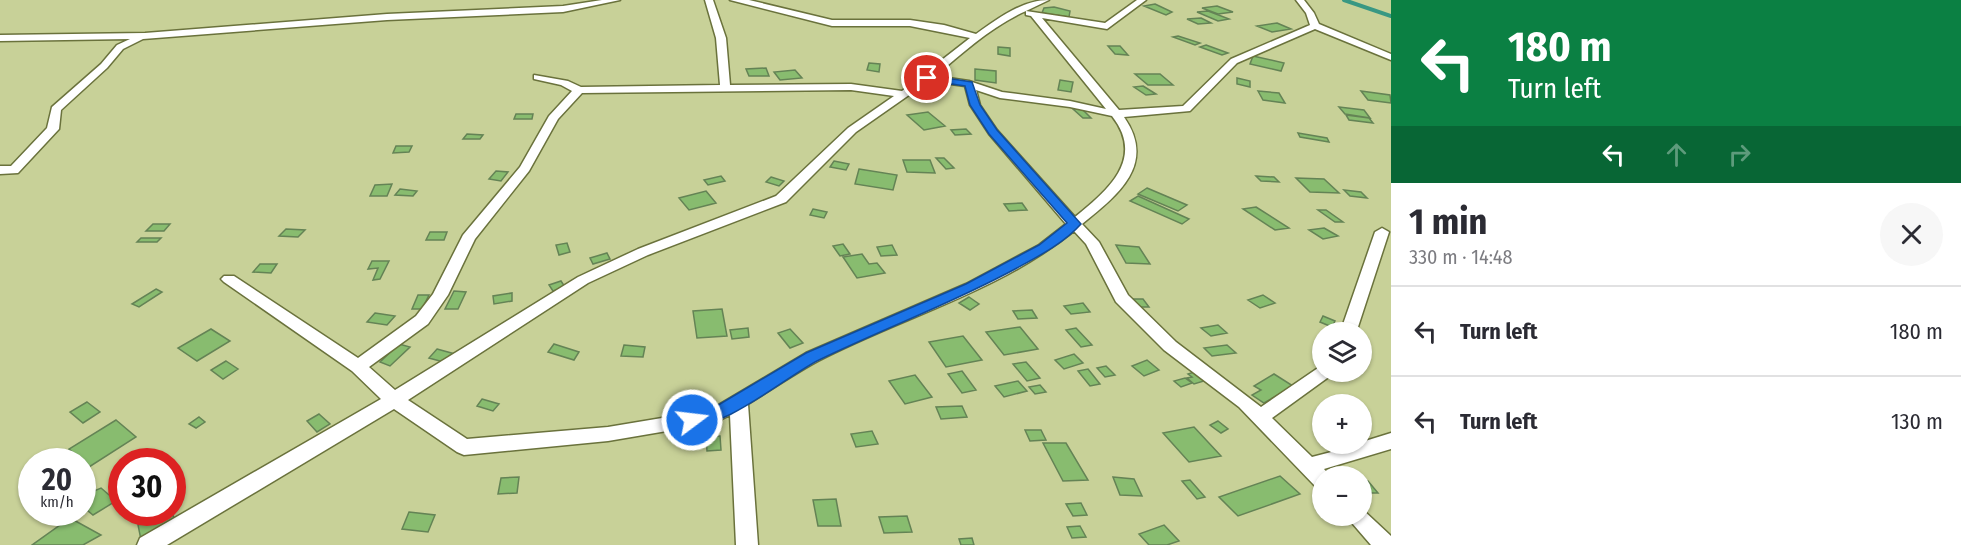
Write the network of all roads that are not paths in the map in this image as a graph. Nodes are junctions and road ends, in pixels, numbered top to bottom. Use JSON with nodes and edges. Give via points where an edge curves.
{"nodes":[{"id":1,"x":616,"y":0,"type":"edge"},
{"id":2,"x":710,"y":0,"type":"edge"},
{"id":3,"x":734,"y":0,"type":"edge"},
{"id":4,"x":1045,"y":0,"type":"edge"},
{"id":5,"x":1142,"y":0,"type":"edge"},
{"id":6,"x":1300,"y":0,"type":"edge"},
{"id":7,"x":1027,"y":13,"type":"junction"},
{"id":8,"x":1315,"y":26,"type":"junction"},
{"id":9,"x":145,"y":36,"type":"junction"},
{"id":10,"x":978,"y":37,"type":"junction"},
{"id":11,"x":0,"y":38,"type":"edge"},
{"id":12,"x":19,"y":38,"type":"junction"},
{"id":13,"x":0,"y":48,"type":"edge"},
{"id":14,"x":1391,"y":57,"type":"edge"},
{"id":15,"x":538,"y":77,"type":"dead end"},
{"id":16,"x":927,"y":78,"type":"junction"},
{"id":17,"x":969,"y":84,"type":"junction"},
{"id":18,"x":579,"y":90,"type":"junction"},
{"id":19,"x":725,"y":90,"type":"junction"},
{"id":20,"x":903,"y":94,"type":"junction"},
{"id":21,"x":1116,"y":114,"type":"junction"},
{"id":22,"x":0,"y":170,"type":"edge"},
{"id":23,"x":1074,"y":224,"type":"junction"},
{"id":24,"x":1382,"y":232,"type":"dead end"},
{"id":25,"x":229,"y":279,"type":"dead end"},
{"id":26,"x":1351,"y":322,"type":"edge"},
{"id":27,"x":358,"y":367,"type":"junction"},
{"id":28,"x":1312,"y":380,"type":"edge"},
{"id":29,"x":394,"y":400,"type":"junction"},
{"id":30,"x":739,"y":402,"type":"junction"},
{"id":31,"x":1260,"y":417,"type":"junction"},
{"id":32,"x":1391,"y":441,"type":"edge"},
{"id":33,"x":1308,"y":466,"type":"junction"},
{"id":34,"x":1312,"y":470,"type":"edge"},
{"id":35,"x":1367,"y":526,"type":"edge"},
{"id":36,"x":148,"y":545,"type":"edge"},
{"id":37,"x":747,"y":545,"type":"edge"},
{"id":38,"x":1385,"y":545,"type":"edge"}],
"edges":[{"from":1,"to":9,"type":"street","via":[[563,9],[387,17]]},
{"from":2,"to":19,"type":"street","via":[[721,38]]},
{"from":3,"to":10,"type":"street","via":[[833,23],[910,23],[941,26]]},
{"from":4,"to":7,"type":"street"},
{"from":5,"to":7,"type":"street","via":[[1107,26]]},
{"from":6,"to":8,"type":"street"},
{"from":7,"to":10,"type":"street"},
{"from":7,"to":21,"type":"street"},
{"from":8,"to":14,"type":"street"},
{"from":8,"to":21,"type":"street","via":[[1234,61],[1186,109]]},
{"from":9,"to":12,"type":"street"},
{"from":9,"to":22,"type":"street","via":[[120,47],[56,109],[53,129],[14,170]]},
{"from":10,"to":16,"type":"street"},
{"from":11,"to":12,"type":"street"},
{"from":12,"to":13,"type":"street"},
{"from":15,"to":18,"type":"street"},
{"from":16,"to":17,"type":"street"},
{"from":16,"to":20,"type":"street"},
{"from":17,"to":21,"type":"street","via":[[1000,95]]},
{"from":17,"to":23,"type":"street","via":[[975,105],[993,132]]},
{"from":18,"to":19,"type":"street"},
{"from":18,"to":27,"type":"street","via":[[553,118],[525,168],[468,238],[441,295],[422,320]]},
{"from":19,"to":20,"type":"street","via":[[851,87]]},
{"from":20,"to":29,"type":"street","via":[[852,130],[781,199],[643,252],[583,280]]},
{"from":21,"to":23,"type":"street","via":[[1131,144],[1128,172],[1102,202]]},
{"from":23,"to":30,"type":"street","via":[[1044,248],[971,287],[812,357]]},
{"from":23,"to":31,"type":"street","via":[[1092,242],[1122,298],[1170,346]]},
{"from":24,"to":26,"type":"street"},
{"from":25,"to":27,"type":"street"},
{"from":27,"to":29,"type":"street"},
{"from":28,"to":31,"type":"street"},
{"from":29,"to":30,"type":"street","via":[[464,447],[620,432],[714,416]]},
{"from":29,"to":36,"type":"street"},
{"from":30,"to":37,"type":"street"},
{"from":31,"to":33,"type":"street"},
{"from":32,"to":33,"type":"street"},
{"from":33,"to":34,"type":"street"},
{"from":35,"to":38,"type":"street"}]}
